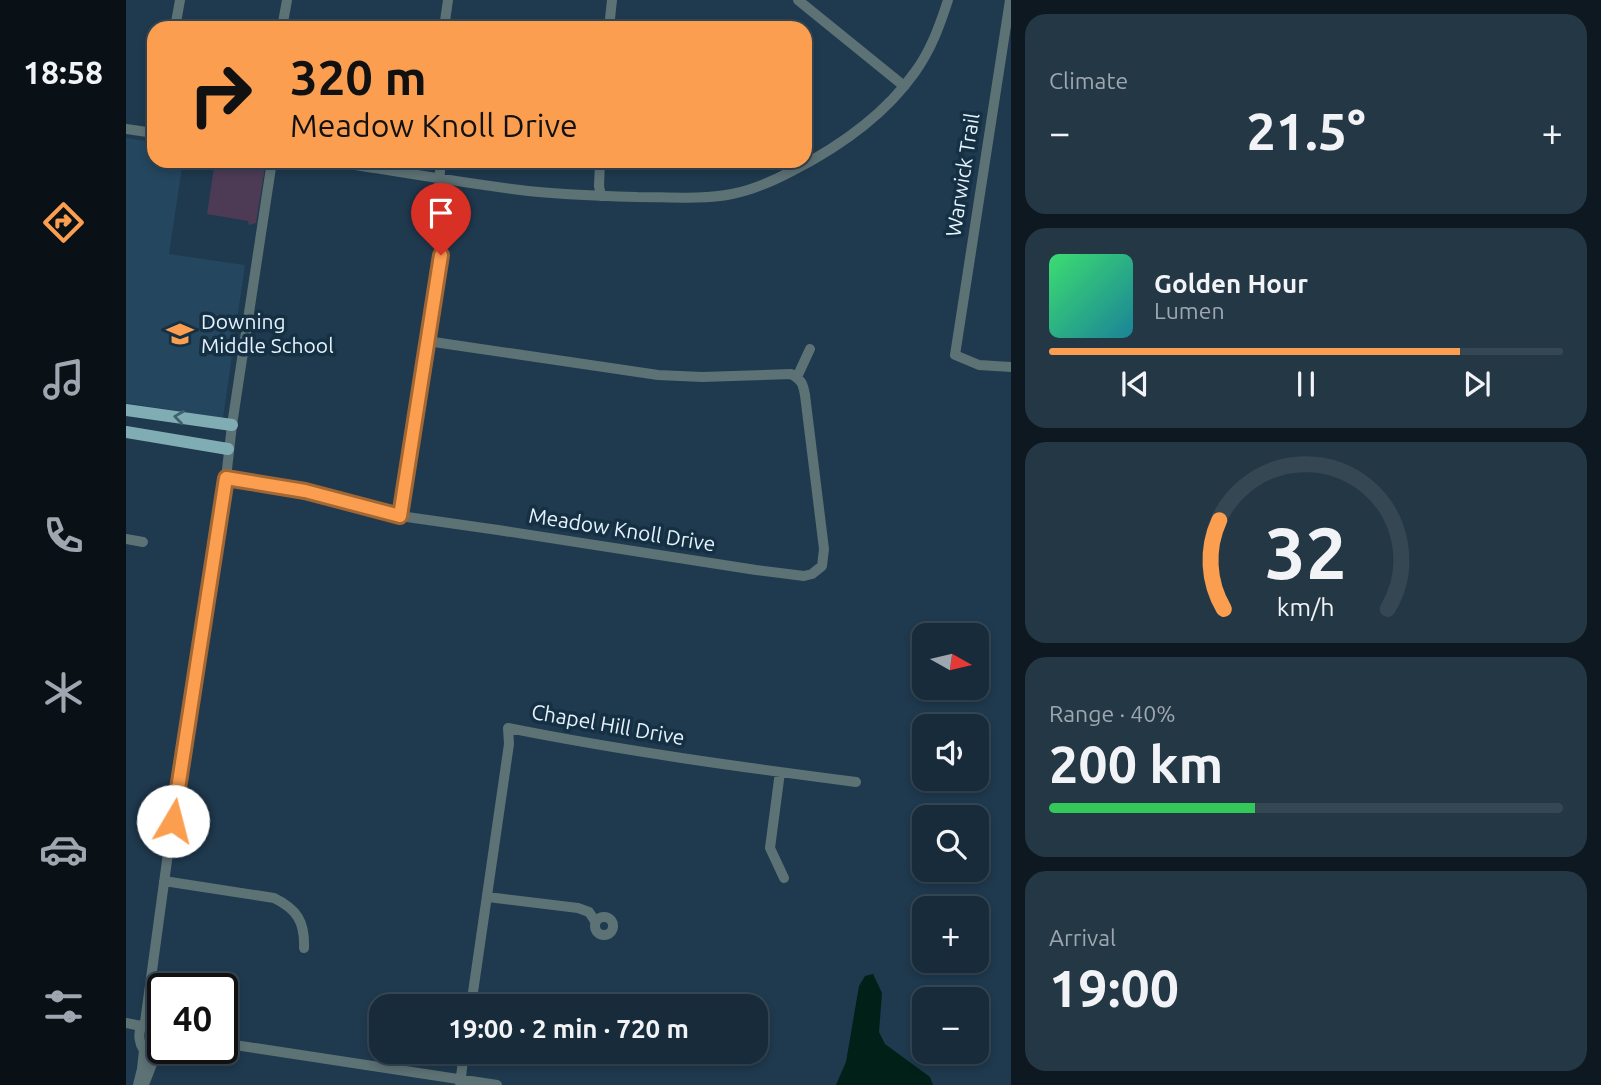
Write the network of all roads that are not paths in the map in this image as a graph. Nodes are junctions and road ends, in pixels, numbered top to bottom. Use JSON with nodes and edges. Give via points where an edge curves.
{"nodes":[{"id":1,"x":180,"y":0,"type":"edge"},
{"id":2,"x":287,"y":0,"type":"edge"},
{"id":3,"x":448,"y":0,"type":"edge"},
{"id":4,"x":612,"y":0,"type":"edge"},
{"id":5,"x":798,"y":0,"type":"edge"},
{"id":6,"x":948,"y":0,"type":"edge"},
{"id":7,"x":1010,"y":0,"type":"edge"},
{"id":8,"x":176,"y":21,"type":"edge"},
{"id":9,"x":283,"y":21,"type":"edge"},
{"id":10,"x":445,"y":21,"type":"edge"},
{"id":11,"x":609,"y":21,"type":"edge"},
{"id":12,"x":904,"y":86,"type":"junction"},
{"id":13,"x":126,"y":129,"type":"edge"},
{"id":14,"x":147,"y":132,"type":"edge"},
{"id":15,"x":812,"y":161,"type":"edge"},
{"id":16,"x":270,"y":168,"type":"edge"},
{"id":17,"x":378,"y":168,"type":"edge"},
{"id":18,"x":441,"y":168,"type":"edge"},
{"id":19,"x":600,"y":168,"type":"edge"},
{"id":20,"x":797,"y":168,"type":"edge"},
{"id":21,"x":439,"y":177,"type":"junction"},
{"id":22,"x":601,"y":196,"type":"junction"},
{"id":23,"x":427,"y":341,"type":"junction"},
{"id":24,"x":810,"y":349,"type":"dead end"},
{"id":25,"x":1011,"y":367,"type":"edge"},
{"id":26,"x":797,"y":377,"type":"junction"},
{"id":27,"x":126,"y":410,"type":"edge"},
{"id":28,"x":232,"y":425,"type":"junction"},
{"id":29,"x":126,"y":432,"type":"edge"},
{"id":30,"x":228,"y":450,"type":"junction"},
{"id":31,"x":226,"y":478,"type":"junction"},
{"id":32,"x":400,"y":516,"type":"junction"},
{"id":33,"x":126,"y":539,"type":"edge"},
{"id":34,"x":143,"y":542,"type":"dead end"},
{"id":35,"x":780,"y":772,"type":"junction"},
{"id":36,"x":856,"y":782,"type":"dead end"},
{"id":37,"x":784,"y":878,"type":"dead end"},
{"id":38,"x":164,"y":881,"type":"junction"},
{"id":39,"x":488,"y":897,"type":"junction"},
{"id":40,"x":595,"y":921,"type":"dead end"},
{"id":41,"x":304,"y":948,"type":"dead end"},
{"id":42,"x":152,"y":973,"type":"edge"},
{"id":43,"x":473,"y":994,"type":"edge"},
{"id":44,"x":147,"y":1002,"type":"edge"},
{"id":45,"x":147,"y":1022,"type":"edge"},
{"id":46,"x":126,"y":1023,"type":"edge"},
{"id":47,"x":143,"y":1024,"type":"junction"},
{"id":48,"x":126,"y":1032,"type":"edge"},
{"id":49,"x":141,"y":1046,"type":"junction"},
{"id":50,"x":238,"y":1046,"type":"edge"},
{"id":51,"x":147,"y":1050,"type":"edge"},
{"id":52,"x":152,"y":1064,"type":"edge"},
{"id":53,"x":462,"y":1064,"type":"edge"},
{"id":54,"x":460,"y":1082,"type":"edge"},
{"id":55,"x":138,"y":1085,"type":"edge"},
{"id":56,"x":144,"y":1085,"type":"edge"},
{"id":57,"x":497,"y":1085,"type":"edge"}],
"edges":[{"from":1,"to":8,"type":"street"},
{"from":2,"to":9,"type":"street"},
{"from":3,"to":10,"type":"street"},
{"from":4,"to":11,"type":"street"},
{"from":5,"to":12,"type":"street"},
{"from":6,"to":12,"type":"street","via":[[937,34]]},
{"from":7,"to":25,"type":"street","name":"Warwick Trail","via":[[955,355],[979,365]]},
{"from":12,"to":15,"type":"street","via":[[860,129]]},
{"from":13,"to":14,"type":"street"},
{"from":16,"to":28,"type":"street"},
{"from":17,"to":21,"type":"street"},
{"from":18,"to":21,"type":"street"},
{"from":19,"to":22,"type":"street"},
{"from":20,"to":22,"type":"street","via":[[747,191],[717,197]]},
{"from":21,"to":22,"type":"street"},
{"from":21,"to":23,"type":"street","via":[[436,213],[441,255]]},
{"from":23,"to":26,"type":"street","via":[[657,375]]},
{"from":23,"to":32,"type":"street"},
{"from":24,"to":26,"type":"street"},
{"from":26,"to":32,"type":"street","name":"Meadow Knoll Drive","via":[[803,382],[824,549],[822,566],[812,574],[787,575]]},
{"from":28,"to":27,"type":"main road","one_way":true},
{"from":28,"to":30,"type":"street"},
{"from":29,"to":30,"type":"main road"},
{"from":30,"to":31,"type":"street"},
{"from":31,"to":32,"type":"street","name":"Meadow Knoll Drive","via":[[305,491]]},
{"from":31,"to":38,"type":"street"},
{"from":33,"to":34,"type":"street"},
{"from":35,"to":36,"type":"street","name":"Chapel Hill Drive"},
{"from":35,"to":37,"type":"street","via":[[770,848]]},
{"from":35,"to":39,"type":"street","name":"Chapel Hill Drive","via":[[508,728]]},
{"from":38,"to":41,"type":"street","via":[[274,898],[289,905],[304,932]]},
{"from":38,"to":42,"type":"street"},
{"from":39,"to":40,"type":"street","via":[[578,908],[589,912]]},
{"from":39,"to":43,"type":"street","name":"Chapel Hill Drive"},
{"from":44,"to":47,"type":"street"},
{"from":45,"to":47,"type":"street"},
{"from":46,"to":47,"type":"street"},
{"from":47,"to":49,"type":"street","via":[[138,1034]]},
{"from":48,"to":49,"type":"street"},
{"from":49,"to":51,"type":"street"},
{"from":49,"to":55,"type":"street"},
{"from":50,"to":54,"type":"street"},
{"from":52,"to":56,"type":"street"},
{"from":53,"to":54,"type":"street"},
{"from":54,"to":57,"type":"street"}]}
